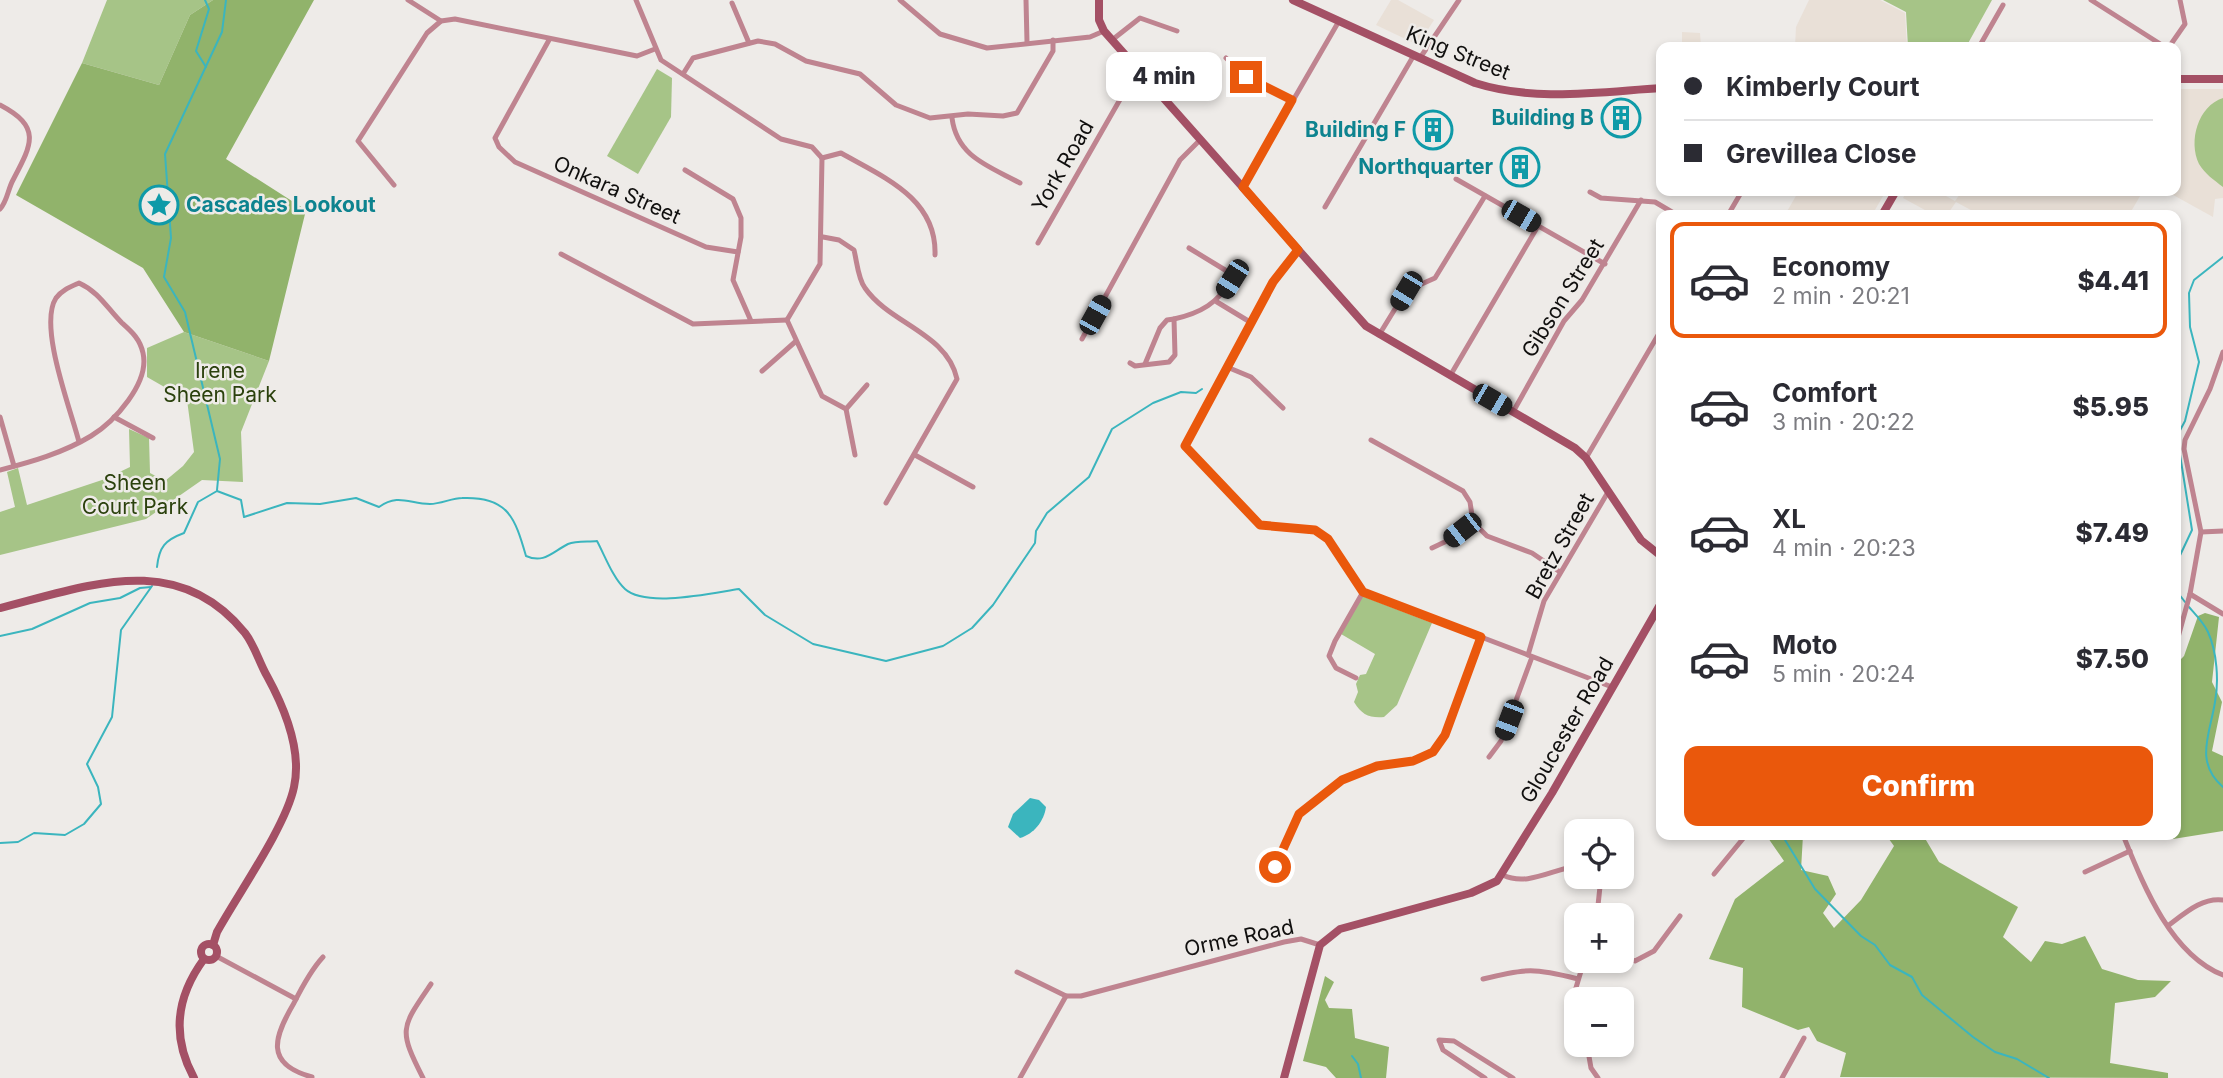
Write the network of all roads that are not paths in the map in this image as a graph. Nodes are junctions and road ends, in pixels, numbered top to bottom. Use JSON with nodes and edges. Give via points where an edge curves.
{"nodes":[{"id":1,"x":408,"y":0,"type":"edge"},
{"id":2,"x":636,"y":0,"type":"edge"},
{"id":3,"x":900,"y":0,"type":"edge"},
{"id":4,"x":1026,"y":0,"type":"edge"},
{"id":5,"x":1099,"y":0,"type":"edge"},
{"id":6,"x":1293,"y":0,"type":"edge"},
{"id":7,"x":1459,"y":0,"type":"edge"},
{"id":8,"x":2091,"y":0,"type":"edge"},
{"id":9,"x":2180,"y":0,"type":"edge"},
{"id":10,"x":732,"y":4,"type":"dead end"},
{"id":11,"x":2003,"y":5,"type":"dead end"},
{"id":12,"x":1339,"y":21,"type":"junction"},
{"id":13,"x":441,"y":22,"type":"junction"},
{"id":14,"x":1104,"y":31,"type":"junction"},
{"id":15,"x":1177,"y":31,"type":"dead end"},
{"id":16,"x":549,"y":40,"type":"junction"},
{"id":17,"x":1053,"y":40,"type":"junction"},
{"id":18,"x":1112,"y":40,"type":"junction"},
{"id":19,"x":1982,"y":42,"type":"edge"},
{"id":20,"x":2159,"y":42,"type":"edge"},
{"id":21,"x":2171,"y":42,"type":"edge"},
{"id":22,"x":749,"y":43,"type":"junction"},
{"id":23,"x":1027,"y":43,"type":"junction"},
{"id":24,"x":655,"y":49,"type":"junction"},
{"id":25,"x":1417,"y":57,"type":"junction"},
{"id":26,"x":1226,"y":58,"type":"dead end"},
{"id":27,"x":1138,"y":68,"type":"junction"},
{"id":28,"x":683,"y":74,"type":"junction"},
{"id":29,"x":2181,"y":79,"type":"edge"},
{"id":30,"x":2223,"y":79,"type":"edge"},
{"id":31,"x":1656,"y":88,"type":"edge"},
{"id":32,"x":1292,"y":100,"type":"junction"},
{"id":33,"x":0,"y":105,"type":"edge"},
{"id":34,"x":952,"y":118,"type":"junction"},
{"id":35,"x":1201,"y":139,"type":"junction"},
{"id":36,"x":822,"y":158,"type":"junction"},
{"id":37,"x":685,"y":170,"type":"dead end"},
{"id":38,"x":1456,"y":179,"type":"dead end"},
{"id":39,"x":1020,"y":183,"type":"dead end"},
{"id":40,"x":394,"y":184,"type":"dead end"},
{"id":41,"x":1243,"y":187,"type":"junction"},
{"id":42,"x":1590,"y":192,"type":"dead end"},
{"id":43,"x":2,"y":194,"type":"edge"},
{"id":44,"x":1485,"y":196,"type":"junction"},
{"id":45,"x":1641,"y":200,"type":"junction"},
{"id":46,"x":1325,"y":207,"type":"dead end"},
{"id":47,"x":0,"y":209,"type":"edge"},
{"id":48,"x":1668,"y":210,"type":"edge"},
{"id":49,"x":1538,"y":226,"type":"junction"},
{"id":50,"x":823,"y":237,"type":"junction"},
{"id":51,"x":1038,"y":243,"type":"dead end"},
{"id":52,"x":1189,"y":248,"type":"dead end"},
{"id":53,"x":1298,"y":250,"type":"junction"},
{"id":54,"x":738,"y":252,"type":"junction"},
{"id":55,"x":561,"y":254,"type":"dead end"},
{"id":56,"x":935,"y":255,"type":"dead end"},
{"id":57,"x":1605,"y":264,"type":"junction"},
{"id":58,"x":1217,"y":302,"type":"junction"},
{"id":59,"x":1174,"y":319,"type":"junction"},
{"id":60,"x":787,"y":320,"type":"junction"},
{"id":61,"x":751,"y":321,"type":"junction"},
{"id":62,"x":1250,"y":323,"type":"junction"},
{"id":63,"x":1379,"y":335,"type":"junction"},
{"id":64,"x":1082,"y":339,"type":"dead end"},
{"id":65,"x":1656,"y":339,"type":"edge"},
{"id":66,"x":795,"y":342,"type":"junction"},
{"id":67,"x":2223,"y":352,"type":"edge"},
{"id":68,"x":1130,"y":363,"type":"dead end"},
{"id":69,"x":1145,"y":365,"type":"junction"},
{"id":70,"x":1227,"y":368,"type":"junction"},
{"id":71,"x":762,"y":371,"type":"dead end"},
{"id":72,"x":1450,"y":376,"type":"junction"},
{"id":73,"x":867,"y":385,"type":"dead end"},
{"id":74,"x":1283,"y":408,"type":"dead end"},
{"id":75,"x":846,"y":409,"type":"junction"},
{"id":76,"x":1513,"y":412,"type":"junction"},
{"id":77,"x":114,"y":417,"type":"junction"},
{"id":78,"x":0,"y":419,"type":"edge"},
{"id":79,"x":153,"y":438,"type":"dead end"},
{"id":80,"x":1371,"y":440,"type":"dead end"},
{"id":81,"x":79,"y":442,"type":"junction"},
{"id":82,"x":915,"y":454,"type":"junction"},
{"id":83,"x":855,"y":455,"type":"dead end"},
{"id":84,"x":1586,"y":458,"type":"junction"},
{"id":85,"x":14,"y":466,"type":"junction"},
{"id":86,"x":0,"y":470,"type":"edge"},
{"id":87,"x":972,"y":487,"type":"dead end"},
{"id":88,"x":1608,"y":492,"type":"junction"},
{"id":89,"x":886,"y":503,"type":"dead end"},
{"id":90,"x":1474,"y":522,"type":"junction"},
{"id":91,"x":2223,"y":531,"type":"edge"},
{"id":92,"x":2201,"y":532,"type":"junction"},
{"id":93,"x":1432,"y":548,"type":"dead end"},
{"id":94,"x":1656,"y":552,"type":"edge"},
{"id":95,"x":1560,"y":572,"type":"junction"},
{"id":96,"x":1363,"y":592,"type":"junction"},
{"id":97,"x":2189,"y":597,"type":"junction"},
{"id":98,"x":0,"y":608,"type":"edge"},
{"id":99,"x":1656,"y":612,"type":"edge"},
{"id":100,"x":2223,"y":614,"type":"edge"},
{"id":101,"x":2181,"y":628,"type":"edge"},
{"id":102,"x":1481,"y":637,"type":"junction"},
{"id":103,"x":1530,"y":656,"type":"junction"},
{"id":104,"x":1356,"y":678,"type":"dead end"},
{"id":105,"x":1612,"y":687,"type":"junction"},
{"id":106,"x":1489,"y":757,"type":"dead end"},
{"id":107,"x":1742,"y":840,"type":"edge"},
{"id":108,"x":2125,"y":840,"type":"edge"},
{"id":109,"x":1281,"y":851,"type":"dead end"},
{"id":110,"x":2130,"y":851,"type":"junction"},
{"id":111,"x":1564,"y":869,"type":"edge"},
{"id":112,"x":2085,"y":872,"type":"dead end"},
{"id":113,"x":1503,"y":874,"type":"junction"},
{"id":114,"x":1714,"y":874,"type":"dead end"},
{"id":115,"x":2223,"y":900,"type":"edge"},
{"id":116,"x":1680,"y":916,"type":"dead end"},
{"id":117,"x":2169,"y":925,"type":"junction"},
{"id":118,"x":213,"y":945,"type":"junction"},
{"id":119,"x":1320,"y":945,"type":"junction"},
{"id":120,"x":216,"y":956,"type":"junction"},
{"id":121,"x":323,"y":957,"type":"dead end"},
{"id":122,"x":204,"y":959,"type":"junction"},
{"id":123,"x":1634,"y":961,"type":"edge"},
{"id":124,"x":1017,"y":972,"type":"dead end"},
{"id":125,"x":1580,"y":973,"type":"edge"},
{"id":126,"x":2222,"y":976,"type":"edge"},
{"id":127,"x":1483,"y":979,"type":"dead end"},
{"id":128,"x":1578,"y":979,"type":"junction"},
{"id":129,"x":431,"y":984,"type":"dead end"},
{"id":130,"x":1576,"y":987,"type":"edge"},
{"id":131,"x":1066,"y":996,"type":"junction"},
{"id":132,"x":296,"y":999,"type":"junction"},
{"id":133,"x":1804,"y":1038,"type":"dead end"},
{"id":134,"x":1589,"y":1057,"type":"edge"},
{"id":135,"x":312,"y":1077,"type":"edge"},
{"id":136,"x":194,"y":1078,"type":"edge"},
{"id":137,"x":423,"y":1078,"type":"edge"},
{"id":138,"x":1020,"y":1078,"type":"edge"},
{"id":139,"x":1284,"y":1078,"type":"edge"},
{"id":140,"x":1485,"y":1078,"type":"edge"},
{"id":141,"x":1513,"y":1078,"type":"edge"},
{"id":142,"x":1598,"y":1078,"type":"edge"},
{"id":143,"x":1782,"y":1078,"type":"edge"}],
"edges":[{"from":1,"to":13,"type":"street"},
{"from":2,"to":24,"type":"street"},
{"from":3,"to":23,"type":"street","via":[[940,34],[987,48]]},
{"from":4,"to":23,"type":"street"},
{"from":5,"to":14,"type":"street"},
{"from":6,"to":12,"type":"street","name":"King Street"},
{"from":7,"to":25,"type":"street"},
{"from":8,"to":20,"type":"street"},
{"from":9,"to":21,"type":"street","via":[[2185,24]]},
{"from":10,"to":22,"type":"street"},
{"from":11,"to":19,"type":"street"},
{"from":12,"to":25,"type":"street","name":"King Street"},
{"from":12,"to":32,"type":"street"},
{"from":13,"to":16,"type":"street","via":[[455,19]]},
{"from":13,"to":40,"type":"street","via":[[427,33],[358,141]]},
{"from":14,"to":17,"type":"street"},
{"from":14,"to":18,"type":"street"},
{"from":15,"to":18,"type":"street","via":[[1140,18]]},
{"from":16,"to":24,"type":"street","via":[[637,56]]},
{"from":16,"to":54,"type":"street","name":"Onkara Street","via":[[495,138],[499,148],[515,162],[706,247]]},
{"from":17,"to":23,"type":"street"},
{"from":17,"to":34,"type":"street","via":[[1053,51],[1017,113]]},
{"from":18,"to":27,"type":"street"},
{"from":22,"to":28,"type":"street","via":[[693,58]]},
{"from":22,"to":34,"type":"street","via":[[775,44],[806,61],[860,74],[896,105],[930,118]]},
{"from":24,"to":28,"type":"street","via":[[661,60]]},
{"from":25,"to":31,"type":"street","name":"King Street","via":[[1475,83],[1524,95]]},
{"from":25,"to":46,"type":"street"},
{"from":26,"to":32,"type":"street","via":[[1246,77]]},
{"from":27,"to":35,"type":"street"},
{"from":27,"to":51,"type":"street","name":"York Road"},
{"from":28,"to":36,"type":"street","via":[[781,139],[812,147]]},
{"from":29,"to":30,"type":"street"},
{"from":32,"to":41,"type":"street"},
{"from":33,"to":43,"type":"street","via":[[19,115],[30,130],[30,148]]},
{"from":34,"to":39,"type":"street","via":[[954,135],[967,153]]},
{"from":35,"to":41,"type":"street"},
{"from":35,"to":64,"type":"street","via":[[1180,160]]},
{"from":36,"to":50,"type":"street"},
{"from":36,"to":56,"type":"street","via":[[841,153],[902,188],[918,202],[935,242]]},
{"from":37,"to":54,"type":"street","via":[[733,199],[741,218]]},
{"from":38,"to":44,"type":"street"},
{"from":41,"to":53,"type":"street"},
{"from":42,"to":45,"type":"street","via":[[1601,198]]},
{"from":43,"to":47,"type":"street","via":[[5,202]]},
{"from":44,"to":49,"type":"street"},
{"from":44,"to":63,"type":"street","via":[[1435,278],[1406,291]]},
{"from":45,"to":48,"type":"street"},
{"from":45,"to":57,"type":"street","name":"Gibson Street"},
{"from":49,"to":57,"type":"street"},
{"from":49,"to":72,"type":"street"},
{"from":50,"to":60,"type":"street","via":[[820,264]]},
{"from":50,"to":82,"type":"street","via":[[854,250],[863,286],[890,315],[930,339],[954,365],[957,379]]},
{"from":52,"to":58,"type":"street","via":[[1230,273],[1232,279]]},
{"from":53,"to":62,"type":"street"},
{"from":53,"to":63,"type":"street"},
{"from":54,"to":61,"type":"street","via":[[733,280]]},
{"from":55,"to":61,"type":"street","via":[[693,324]]},
{"from":57,"to":76,"type":"street","name":"Gibson Street","via":[[1564,321]]},
{"from":58,"to":59,"type":"street"},
{"from":58,"to":62,"type":"street"},
{"from":59,"to":69,"type":"street","via":[[1160,328]]},
{"from":59,"to":69,"type":"street","via":[[1175,355],[1169,362]]},
{"from":60,"to":61,"type":"street"},
{"from":60,"to":66,"type":"street"},
{"from":62,"to":70,"type":"street"},
{"from":63,"to":72,"type":"street"},
{"from":65,"to":84,"type":"street"},
{"from":66,"to":71,"type":"street"},
{"from":66,"to":75,"type":"street","via":[[822,396]]},
{"from":67,"to":92,"type":"street","via":[[2184,449]]},
{"from":68,"to":69,"type":"street"},
{"from":70,"to":74,"type":"street","via":[[1251,377]]},
{"from":70,"to":96,"type":"street","via":[[1185,446],[1260,525],[1315,530],[1328,539]]},
{"from":72,"to":76,"type":"street"},
{"from":73,"to":75,"type":"street"},
{"from":75,"to":83,"type":"street"},
{"from":76,"to":84,"type":"street"},
{"from":77,"to":79,"type":"street"},
{"from":77,"to":81,"type":"street"},
{"from":77,"to":81,"type":"street","via":[[142,374],[144,355],[136,336],[93,290],[79,283],[55,299],[51,322]]},
{"from":78,"to":85,"type":"street"},
{"from":80,"to":90,"type":"street","via":[[1463,491]]},
{"from":81,"to":85,"type":"street"},
{"from":82,"to":87,"type":"street"},
{"from":82,"to":89,"type":"street"},
{"from":84,"to":88,"type":"street"},
{"from":85,"to":86,"type":"street"},
{"from":88,"to":94,"type":"street","via":[[1641,540]]},
{"from":88,"to":95,"type":"street","name":"Bretz Street"},
{"from":90,"to":93,"type":"street"},
{"from":90,"to":95,"type":"street","via":[[1488,536],[1532,553]]},
{"from":91,"to":92,"type":"street"},
{"from":92,"to":97,"type":"street"},
{"from":95,"to":103,"type":"street","name":"Bretz Street","via":[[1544,601]]},
{"from":96,"to":102,"type":"street"},
{"from":96,"to":104,"type":"street","via":[[1329,656],[1336,668]]},
{"from":97,"to":100,"type":"street"},
{"from":97,"to":101,"type":"street"},
{"from":98,"to":118,"type":"street","via":[[120,579],[146,579],[177,585],[218,607],[247,635],[274,688],[296,757],[286,810]]},
{"from":99,"to":105,"type":"street","name":"Gloucester Road"},
{"from":102,"to":103,"type":"street"},
{"from":102,"to":109,"type":"street","via":[[1445,735],[1433,752],[1342,780],[1299,814]]},
{"from":103,"to":105,"type":"street"},
{"from":103,"to":106,"type":"street","name":"Bretz Street","via":[[1501,741]]},
{"from":105,"to":113,"type":"street","name":"Gloucester Road"},
{"from":107,"to":114,"type":"street"},
{"from":108,"to":110,"type":"street"},
{"from":110,"to":112,"type":"street"},
{"from":110,"to":117,"type":"street","via":[[2153,906]]},
{"from":111,"to":113,"type":"street","via":[[1527,879]]},
{"from":113,"to":119,"type":"street","name":"Orme Road","via":[[1480,890],[1340,929]]},
{"from":115,"to":117,"type":"street","via":[[2214,898],[2190,909]]},
{"from":116,"to":123,"type":"street","via":[[1654,951]]},
{"from":117,"to":126,"type":"street","via":[[2201,963]]},
{"from":118,"to":120,"type":"street"},
{"from":118,"to":122,"type":"street","via":[[202,948]]},
{"from":119,"to":131,"type":"street","name":"Orme Road","via":[[1301,939],[1284,942],[1081,996]]},
{"from":119,"to":139,"type":"street"},
{"from":120,"to":122,"type":"street"},
{"from":120,"to":132,"type":"street"},
{"from":121,"to":132,"type":"street"},
{"from":122,"to":136,"type":"street","via":[[186,988],[178,1015],[182,1054]]},
{"from":124,"to":131,"type":"street"},
{"from":125,"to":128,"type":"street"},
{"from":127,"to":128,"type":"street","via":[[1522,968]]},
{"from":128,"to":130,"type":"street"},
{"from":129,"to":137,"type":"street","via":[[407,1019],[405,1034]]},
{"from":131,"to":138,"type":"street"},
{"from":132,"to":135,"type":"street","via":[[278,1030],[277,1048],[285,1064]]},
{"from":133,"to":143,"type":"street"},
{"from":134,"to":142,"type":"street"},
{"from":140,"to":141,"type":"street","via":[[1443,1050],[1439,1040],[1454,1041]]}]}
